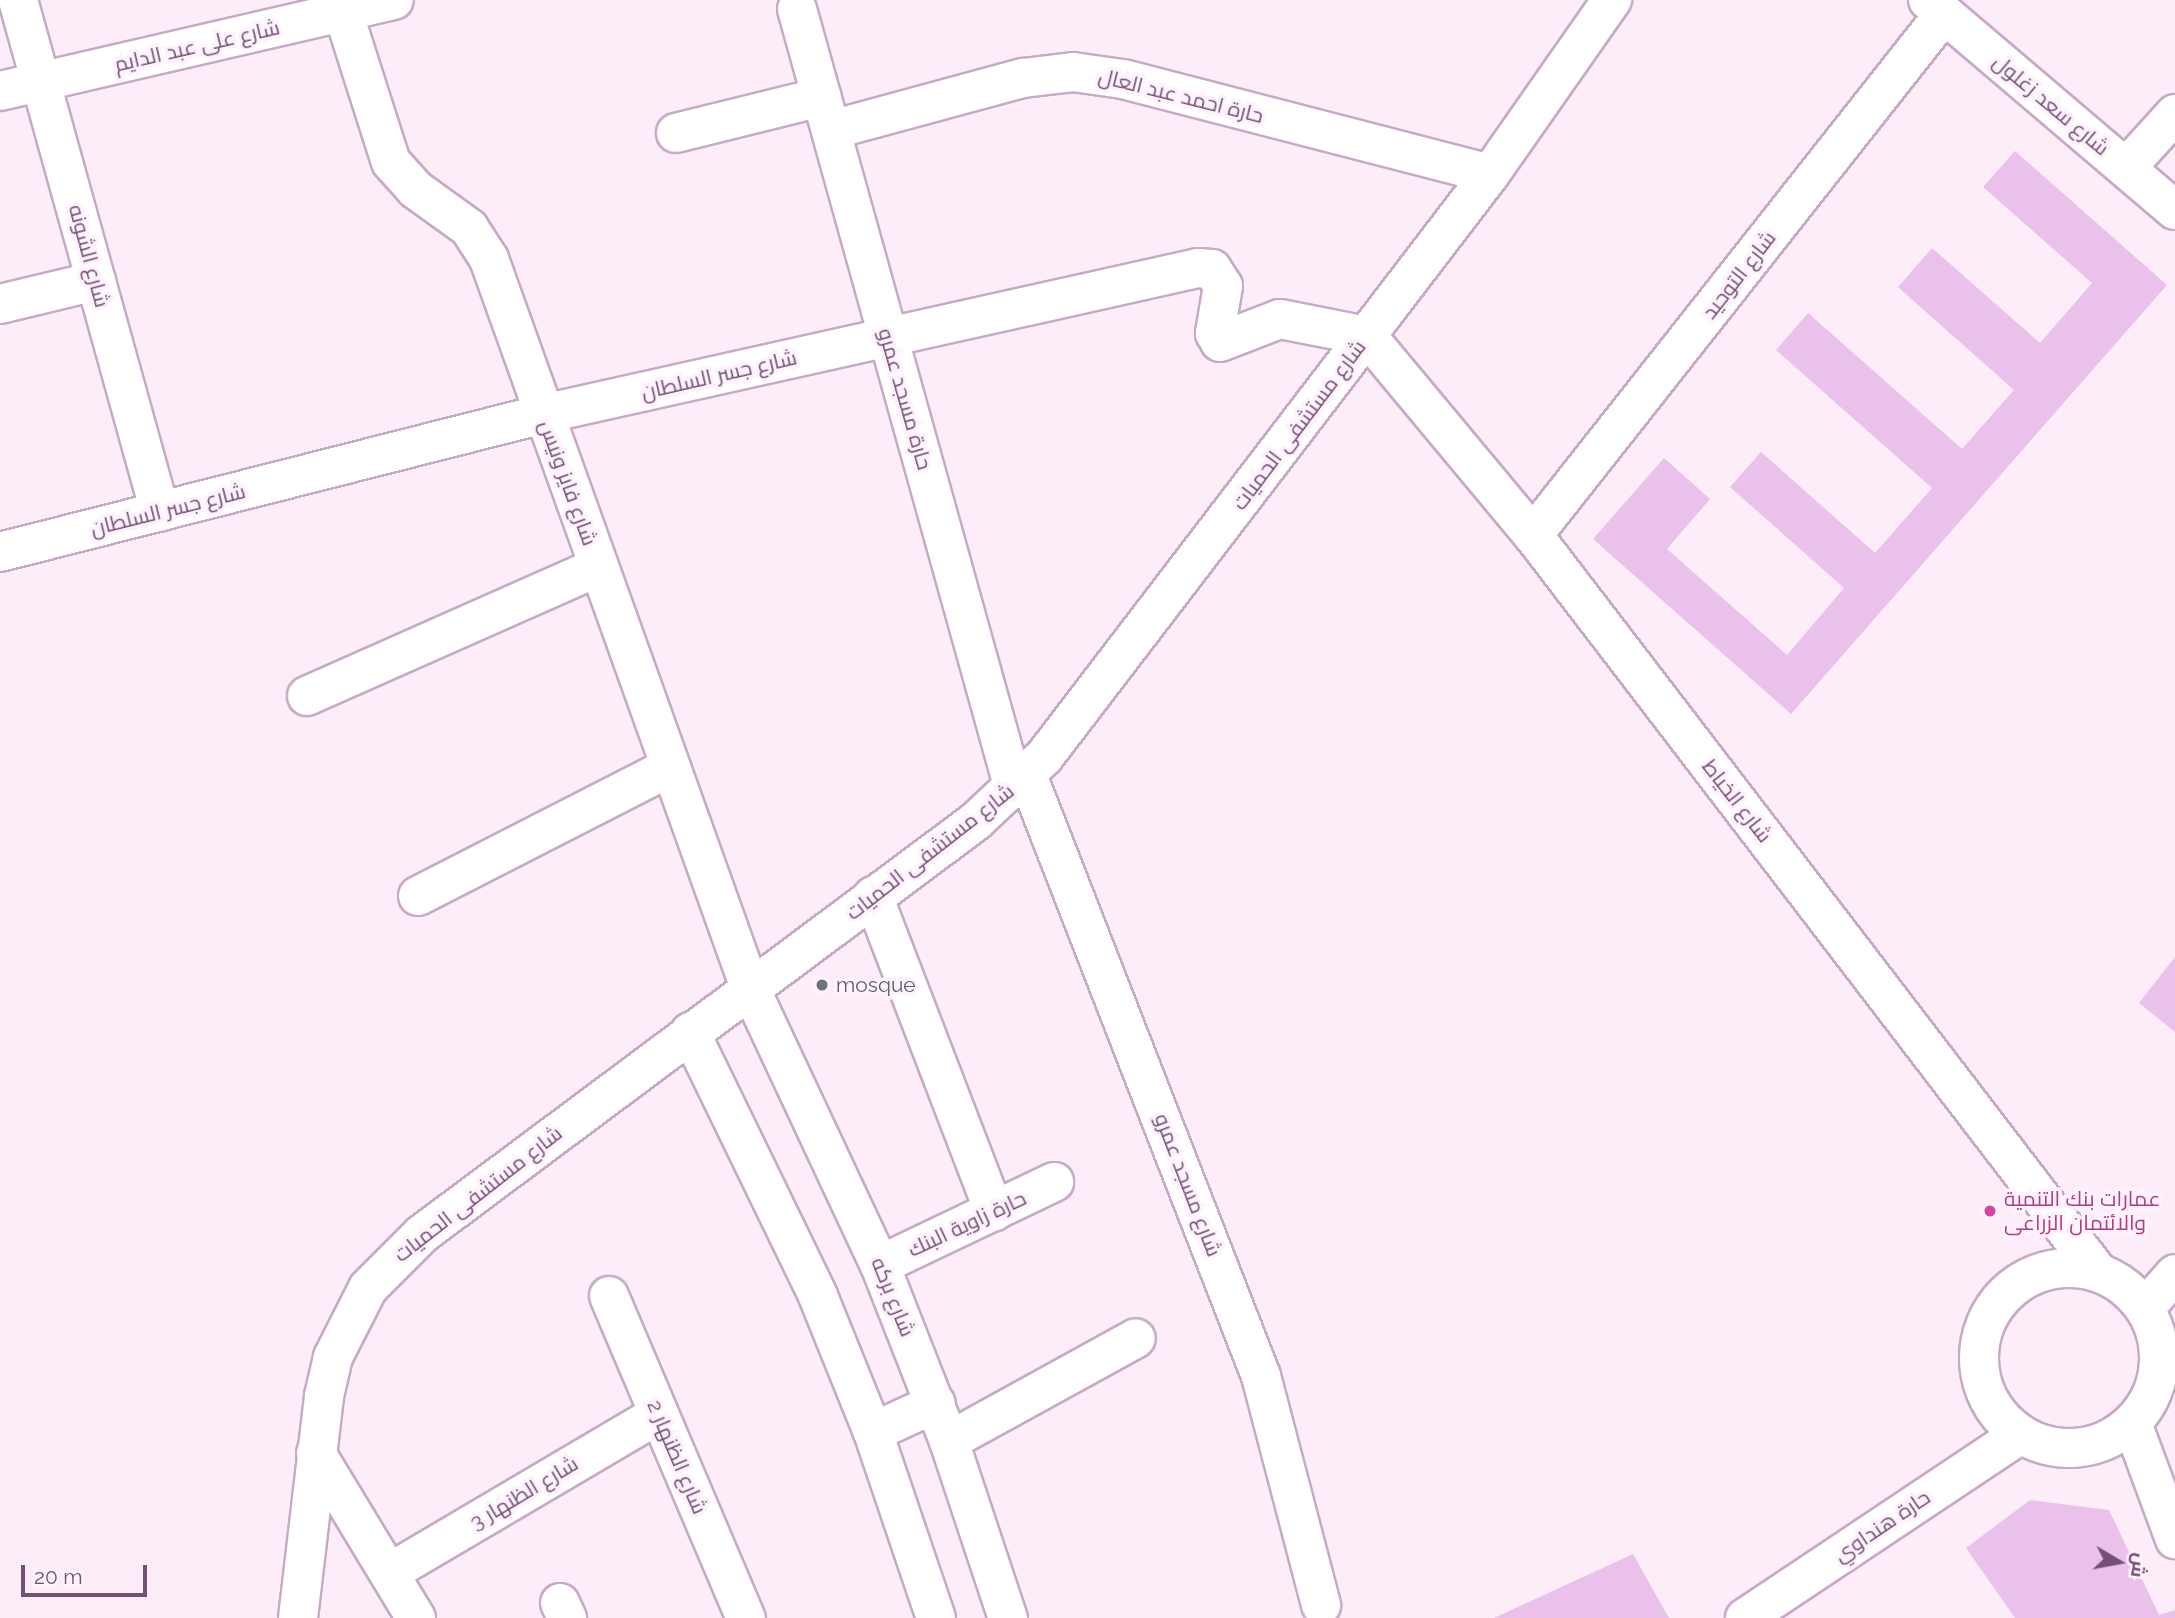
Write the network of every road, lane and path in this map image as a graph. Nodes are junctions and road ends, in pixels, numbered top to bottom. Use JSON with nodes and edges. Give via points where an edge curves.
{"nodes":[{"id":1,"x":18,"y":0,"type":"edge"},
{"id":2,"x":394,"y":0,"type":"edge"},
{"id":3,"x":1612,"y":0,"type":"edge"},
{"id":4,"x":1936,"y":7,"type":"edge"},
{"id":5,"x":797,"y":9,"type":"dead end"},
{"id":6,"x":343,"y":12,"type":"junction"},
{"id":7,"x":41,"y":82,"type":"junction"},
{"id":8,"x":0,"y":91,"type":"edge"},
{"id":9,"x":826,"y":113,"type":"junction"},
{"id":10,"x":2175,"y":114,"type":"edge"},
{"id":11,"x":676,"y":133,"type":"dead end"},
{"id":12,"x":2126,"y":168,"type":"junction"},
{"id":13,"x":1490,"y":174,"type":"junction"},
{"id":14,"x":2175,"y":210,"type":"edge"},
{"id":15,"x":96,"y":281,"type":"junction"},
{"id":16,"x":0,"y":304,"type":"edge"},
{"id":17,"x":888,"y":336,"type":"junction"},
{"id":18,"x":1367,"y":336,"type":"junction"},
{"id":19,"x":543,"y":414,"type":"junction"},
{"id":20,"x":160,"y":512,"type":"junction"},
{"id":21,"x":1533,"y":535,"type":"junction"},
{"id":22,"x":0,"y":552,"type":"edge"},
{"id":23,"x":598,"y":567,"type":"junction"},
{"id":24,"x":307,"y":696,"type":"dead end"},
{"id":25,"x":670,"y":767,"type":"junction"},
{"id":26,"x":1020,"y":782,"type":"junction"},
{"id":27,"x":418,"y":896,"type":"dead end"},
{"id":28,"x":873,"y":896,"type":"junction"},
{"id":29,"x":750,"y":988,"type":"junction"},
{"id":30,"x":690,"y":1032,"type":"junction"},
{"id":31,"x":1054,"y":1182,"type":"dead end"},
{"id":32,"x":994,"y":1212,"type":"junction"},
{"id":33,"x":880,"y":1265,"type":"junction"},
{"id":34,"x":2098,"y":1272,"type":"junction"},
{"id":35,"x":2175,"y":1274,"type":"edge"},
{"id":36,"x":609,"y":1296,"type":"dead end"},
{"id":37,"x":2145,"y":1308,"type":"junction"},
{"id":38,"x":1136,"y":1338,"type":"dead end"},
{"id":39,"x":936,"y":1403,"type":"junction"},
{"id":40,"x":659,"y":1414,"type":"junction"},
{"id":41,"x":2132,"y":1423,"type":"junction"},
{"id":42,"x":873,"y":1433,"type":"junction"},
{"id":43,"x":2019,"y":1434,"type":"junction"},
{"id":44,"x":949,"y":1441,"type":"junction"},
{"id":45,"x":316,"y":1453,"type":"junction"},
{"id":46,"x":2175,"y":1539,"type":"edge"},
{"id":47,"x":389,"y":1573,"type":"junction"},
{"id":48,"x":1321,"y":1605,"type":"dead end"},
{"id":49,"x":298,"y":1618,"type":"edge"},
{"id":50,"x":416,"y":1618,"type":"edge"},
{"id":51,"x":746,"y":1618,"type":"edge"},
{"id":52,"x":936,"y":1618,"type":"edge"},
{"id":53,"x":1008,"y":1618,"type":"edge"},
{"id":54,"x":1745,"y":1618,"type":"edge"}],
"edges":[{"from":1,"to":7,"type":"street","name":"شارع الشونه"},
{"from":2,"to":6,"type":"street","name":"شارع على عبد الدايم"},
{"from":3,"to":13,"type":"street","name":"شارع مستشفى الحميات"},
{"from":4,"to":12,"type":"street","name":"شارع سعد زغلول"},
{"from":4,"to":21,"type":"street","name":"شارع التوحيد"},
{"from":5,"to":9,"type":"street","name":"حارة مسجد عمرو"},
{"from":6,"to":7,"type":"street","name":"شارع على عبد الدايم"},
{"from":6,"to":19,"type":"street","name":"شارع فايز ونيس","via":[[391,162],[402,177],[481,243]]},
{"from":7,"to":8,"type":"street","name":"شارع على عبد الدايم"},
{"from":7,"to":15,"type":"street","name":"شارع الشونه"},
{"from":9,"to":11,"type":"street","name":"حارة احمد عبد العال"},
{"from":9,"to":13,"type":"street","name":"حارة احمد عبد العال","via":[[1073,72],[1123,79]]},
{"from":9,"to":17,"type":"street","name":"حارة مسجد عمرو"},
{"from":10,"to":12,"type":"street"},
{"from":12,"to":14,"type":"street","name":"شارع سعد زغلول"},
{"from":13,"to":18,"type":"street","name":"شارع مستشفى الحميات"},
{"from":15,"to":16,"type":"street"},
{"from":15,"to":20,"type":"street","name":"شارع الشونه"},
{"from":17,"to":18,"type":"street","name":"شارع جسر السلطان","via":[[1205,267],[1217,273],[1223,286],[1215,333],[1220,342],[1280,319]]},
{"from":17,"to":19,"type":"street","name":"شارع جسر السلطان"},
{"from":17,"to":26,"type":"street","name":"حارة مسجد عمرو"},
{"from":18,"to":21,"type":"street","name":"شارع الخياط"},
{"from":18,"to":26,"type":"street","name":"شارع مستشفى الحميات","via":[[1060,738]]},
{"from":19,"to":20,"type":"street","name":"شارع جسر السلطان"},
{"from":19,"to":23,"type":"street","name":"شارع فايز ونيس"},
{"from":20,"to":22,"type":"street","name":"شارع جسر السلطان"},
{"from":21,"to":34,"type":"street","name":"شارع الخياط"},
{"from":23,"to":24,"type":"street"},
{"from":23,"to":25,"type":"street","name":"شارع فايز ونيس"},
{"from":25,"to":27,"type":"street"},
{"from":25,"to":29,"type":"street","name":"شارع فايز ونيس"},
{"from":26,"to":28,"type":"street","name":"شارع مستشفى الحميات"},
{"from":26,"to":48,"type":"street","name":"شارع مسجد عمرو","via":[[1261,1376]]},
{"from":28,"to":29,"type":"street","name":"شارع مستشفى الحميات"},
{"from":28,"to":32,"type":"street"},
{"from":29,"to":30,"type":"street","name":"شارع مستشفى الحميات"},
{"from":29,"to":33,"type":"street","name":"شارع بركه"},
{"from":30,"to":42,"type":"street","via":[[818,1296]]},
{"from":30,"to":45,"type":"street","name":"شارع مستشفى الحميات","via":[[393,1259],[368,1289],[333,1357]]},
{"from":31,"to":32,"type":"street","name":"حارة زاوية البنك"},
{"from":32,"to":33,"type":"street","name":"حارة زاوية البنك"},
{"from":33,"to":39,"type":"street","name":"شارع بركه"},
{"from":34,"to":37,"type":"street","via":[[2117,1281]]},
{"from":34,"to":43,"type":"street","via":[[2047,1270],[2022,1280],[2002,1297],[1987,1319],[1979,1344],[1979,1370],[1986,1395],[2000,1417]]},
{"from":35,"to":37,"type":"street"},
{"from":36,"to":40,"type":"street","name":"شارع الظنهار 2"},
{"from":37,"to":41,"type":"street","via":[[2157,1343],[2157,1380],[2148,1404]]},
{"from":38,"to":44,"type":"street"},
{"from":39,"to":42,"type":"street"},
{"from":39,"to":44,"type":"street","name":"شارع بركه"},
{"from":40,"to":47,"type":"street","name":"شارع الظنهار 3"},
{"from":40,"to":51,"type":"street","name":"شارع الظنهار 2"},
{"from":41,"to":43,"type":"street","via":[[2113,1438],[2078,1448],[2041,1445]]},
{"from":41,"to":46,"type":"street"},
{"from":42,"to":52,"type":"street"},
{"from":43,"to":54,"type":"street","name":"حارة هنداوي"},
{"from":44,"to":53,"type":"street","name":"شارع بركه"},
{"from":45,"to":47,"type":"street"},
{"from":45,"to":49,"type":"street","name":"شارع مستشفى الحميات"},
{"from":47,"to":50,"type":"street"}]}
